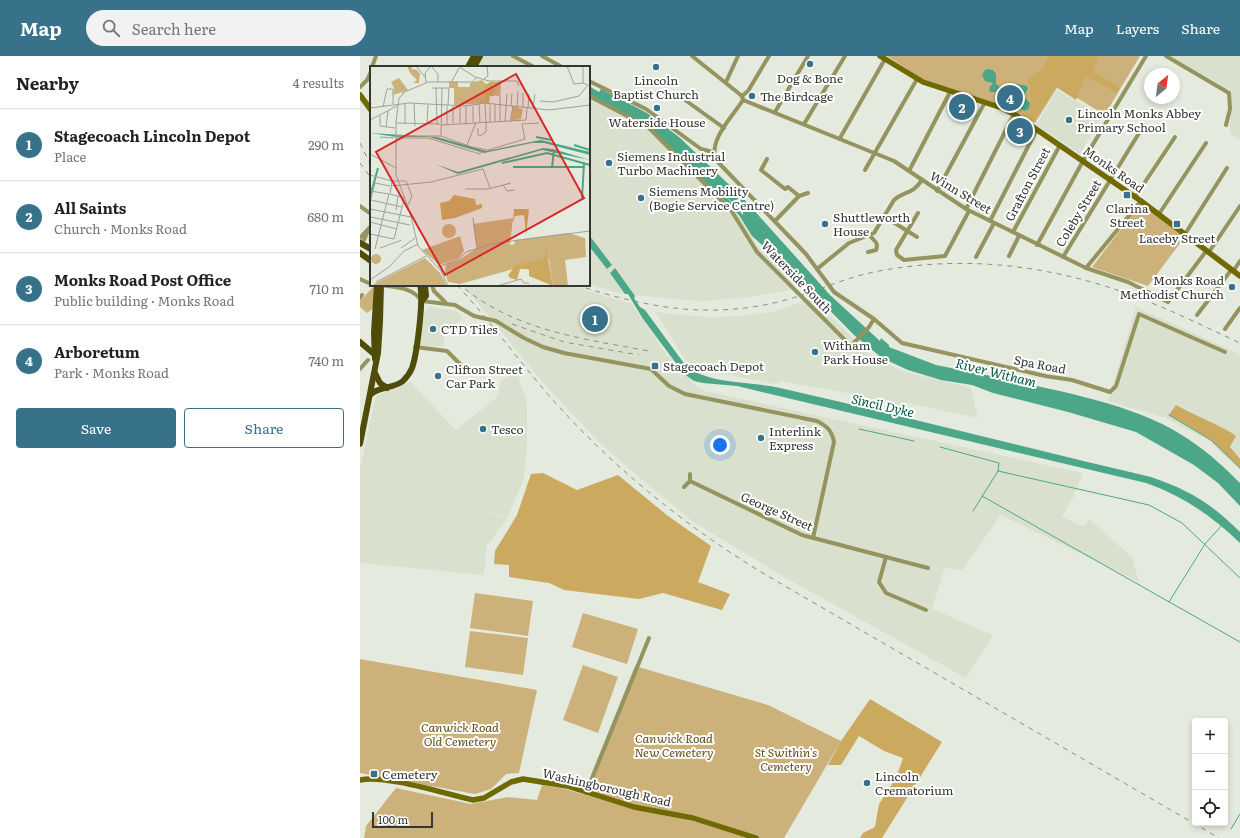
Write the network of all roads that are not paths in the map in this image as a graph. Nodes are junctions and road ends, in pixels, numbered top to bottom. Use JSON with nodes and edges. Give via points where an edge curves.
{"nodes":[{"id":1,"x":376,"y":56,"type":"edge"},
{"id":2,"x":474,"y":56,"type":"edge"},
{"id":3,"x":480,"y":56,"type":"edge"},
{"id":4,"x":514,"y":56,"type":"edge"},
{"id":5,"x":542,"y":56,"type":"edge"},
{"id":6,"x":692,"y":56,"type":"edge"},
{"id":7,"x":738,"y":56,"type":"edge"},
{"id":8,"x":769,"y":56,"type":"edge"},
{"id":9,"x":808,"y":56,"type":"edge"},
{"id":10,"x":845,"y":56,"type":"edge"},
{"id":11,"x":1146,"y":56,"type":"edge"},
{"id":12,"x":1166,"y":56,"type":"edge"},
{"id":13,"x":882,"y":58,"type":"edge"},
{"id":14,"x":372,"y":66,"type":"edge"},
{"id":15,"x":469,"y":66,"type":"edge"},
{"id":16,"x":475,"y":66,"type":"edge"},
{"id":17,"x":532,"y":66,"type":"edge"},
{"id":18,"x":560,"y":66,"type":"edge"},
{"id":19,"x":370,"y":74,"type":"edge"},
{"id":20,"x":917,"y":79,"type":"junction"},
{"id":21,"x":590,"y":81,"type":"edge"},
{"id":22,"x":726,"y":82,"type":"junction"},
{"id":23,"x":360,"y":87,"type":"edge"},
{"id":24,"x":950,"y":92,"type":"junction"},
{"id":25,"x":360,"y":94,"type":"edge"},
{"id":26,"x":590,"y":97,"type":"edge"},
{"id":27,"x":743,"y":98,"type":"junction"},
{"id":28,"x":685,"y":100,"type":"dead end"},
{"id":29,"x":985,"y":102,"type":"junction"},
{"id":30,"x":370,"y":109,"type":"edge"},
{"id":31,"x":775,"y":112,"type":"junction"},
{"id":32,"x":1014,"y":114,"type":"junction"},
{"id":33,"x":804,"y":124,"type":"junction"},
{"id":34,"x":1144,"y":125,"type":"dead end"},
{"id":35,"x":1226,"y":125,"type":"dead end"},
{"id":36,"x":724,"y":128,"type":"junction"},
{"id":37,"x":1037,"y":129,"type":"junction"},
{"id":38,"x":1175,"y":136,"type":"dead end"},
{"id":39,"x":840,"y":138,"type":"junction"},
{"id":40,"x":1206,"y":143,"type":"dead end"},
{"id":41,"x":1060,"y":145,"type":"junction"},
{"id":42,"x":713,"y":152,"type":"junction"},
{"id":43,"x":876,"y":154,"type":"junction"},
{"id":44,"x":767,"y":159,"type":"dead end"},
{"id":45,"x":1083,"y":161,"type":"junction"},
{"id":46,"x":1227,"y":168,"type":"dead end"},
{"id":47,"x":866,"y":170,"type":"dead end"},
{"id":48,"x":909,"y":171,"type":"junction"},
{"id":49,"x":922,"y":180,"type":"junction"},
{"id":50,"x":1110,"y":180,"type":"junction"},
{"id":51,"x":937,"y":191,"type":"junction"},
{"id":52,"x":808,"y":193,"type":"dead end"},
{"id":53,"x":799,"y":196,"type":"junction"},
{"id":54,"x":1135,"y":197,"type":"junction"},
{"id":55,"x":1141,"y":201,"type":"junction"},
{"id":56,"x":360,"y":206,"type":"edge"},
{"id":57,"x":1240,"y":206,"type":"edge"},
{"id":58,"x":967,"y":210,"type":"junction"},
{"id":59,"x":370,"y":213,"type":"edge"},
{"id":60,"x":918,"y":213,"type":"dead end"},
{"id":61,"x":1159,"y":214,"type":"junction"},
{"id":62,"x":885,"y":217,"type":"junction"},
{"id":63,"x":775,"y":221,"type":"junction"},
{"id":64,"x":992,"y":222,"type":"junction"},
{"id":65,"x":370,"y":227,"type":"edge"},
{"id":66,"x":907,"y":231,"type":"junction"},
{"id":67,"x":1013,"y":232,"type":"junction"},
{"id":68,"x":1185,"y":234,"type":"junction"},
{"id":69,"x":870,"y":236,"type":"junction"},
{"id":70,"x":1019,"y":236,"type":"junction"},
{"id":71,"x":917,"y":237,"type":"dead end"},
{"id":72,"x":360,"y":244,"type":"edge"},
{"id":73,"x":1037,"y":245,"type":"junction"},
{"id":74,"x":370,"y":249,"type":"edge"},
{"id":75,"x":1208,"y":251,"type":"junction"},
{"id":76,"x":868,"y":252,"type":"dead end"},
{"id":77,"x":360,"y":253,"type":"edge"},
{"id":78,"x":370,"y":254,"type":"edge"},
{"id":79,"x":1009,"y":256,"type":"dead end"},
{"id":80,"x":1063,"y":257,"type":"junction"},
{"id":81,"x":976,"y":258,"type":"dead end"},
{"id":82,"x":370,"y":260,"type":"edge"},
{"id":83,"x":1240,"y":261,"type":"edge"},
{"id":84,"x":1086,"y":268,"type":"junction"},
{"id":85,"x":817,"y":269,"type":"junction"},
{"id":86,"x":1233,"y":270,"type":"junction"},
{"id":87,"x":1240,"y":276,"type":"edge"},
{"id":88,"x":360,"y":279,"type":"edge"},
{"id":89,"x":370,"y":284,"type":"edge"},
{"id":90,"x":377,"y":286,"type":"edge"},
{"id":91,"x":381,"y":286,"type":"edge"},
{"id":92,"x":384,"y":286,"type":"edge"},
{"id":93,"x":420,"y":286,"type":"edge"},
{"id":94,"x":425,"y":286,"type":"edge"},
{"id":95,"x":432,"y":286,"type":"edge"},
{"id":96,"x":422,"y":301,"type":"junction"},
{"id":97,"x":445,"y":303,"type":"junction"},
{"id":98,"x":1240,"y":308,"type":"edge"},
{"id":99,"x":1196,"y":315,"type":"dead end"},
{"id":100,"x":874,"y":319,"type":"junction"},
{"id":101,"x":377,"y":320,"type":"junction"},
{"id":102,"x":1224,"y":329,"type":"dead end"},
{"id":103,"x":374,"y":333,"type":"junction"},
{"id":104,"x":360,"y":342,"type":"edge"},
{"id":105,"x":415,"y":347,"type":"junction"},
{"id":106,"x":1225,"y":352,"type":"dead end"},
{"id":107,"x":374,"y":354,"type":"junction"},
{"id":108,"x":376,"y":362,"type":"junction"},
{"id":109,"x":369,"y":367,"type":"dead end"},
{"id":110,"x":360,"y":368,"type":"edge"},
{"id":111,"x":375,"y":373,"type":"junction"},
{"id":112,"x":469,"y":373,"type":"dead end"},
{"id":113,"x":388,"y":388,"type":"junction"},
{"id":114,"x":370,"y":395,"type":"junction"},
{"id":115,"x":360,"y":444,"type":"edge"},
{"id":116,"x":690,"y":474,"type":"dead end"},
{"id":117,"x":690,"y":481,"type":"junction"},
{"id":118,"x":684,"y":486,"type":"dead end"},
{"id":119,"x":813,"y":538,"type":"junction"},
{"id":120,"x":886,"y":557,"type":"junction"},
{"id":121,"x":928,"y":568,"type":"dead end"},
{"id":122,"x":926,"y":610,"type":"dead end"},
{"id":123,"x":649,"y":638,"type":"dead end"},
{"id":124,"x":360,"y":775,"type":"edge"},
{"id":125,"x":368,"y":778,"type":"junction"},
{"id":126,"x":360,"y":780,"type":"edge"},
{"id":127,"x":586,"y":793,"type":"junction"},
{"id":128,"x":756,"y":838,"type":"edge"}],
"edges":[{"from":1,"to":14,"type":"street"},
{"from":2,"to":15,"type":"main road"},
{"from":3,"to":16,"type":"main road"},
{"from":4,"to":17,"type":"street"},
{"from":5,"to":18,"type":"street"},
{"from":6,"to":22,"type":"street"},
{"from":7,"to":22,"type":"street"},
{"from":8,"to":27,"type":"street"},
{"from":9,"to":31,"type":"street"},
{"from":10,"to":33,"type":"street"},
{"from":11,"to":45,"type":"street"},
{"from":12,"to":35,"type":"street","via":[[1229,93],[1230,109]]},
{"from":13,"to":20,"type":"main road","name":"Monks Road"},
{"from":13,"to":39,"type":"street"},
{"from":19,"to":23,"type":"street"},
{"from":20,"to":24,"type":"main road","name":"Monks Road"},
{"from":20,"to":43,"type":"street"},
{"from":21,"to":42,"type":"street","via":[[646,109],[701,149]]},
{"from":22,"to":27,"type":"street"},
{"from":24,"to":29,"type":"main road","name":"Monks Road"},
{"from":24,"to":48,"type":"street"},
{"from":25,"to":30,"type":"main road"},
{"from":26,"to":100,"type":"street","name":"Waterside South","via":[[648,127],[731,210],[757,252],[851,346]]},
{"from":27,"to":31,"type":"street","name":"Winn Street"},
{"from":27,"to":36,"type":"street"},
{"from":28,"to":36,"type":"street"},
{"from":29,"to":32,"type":"main road","name":"Monks Road"},
{"from":29,"to":51,"type":"street"},
{"from":31,"to":33,"type":"street","name":"Winn Street"},
{"from":32,"to":37,"type":"main road","name":"Monks Road"},
{"from":32,"to":58,"type":"street"},
{"from":33,"to":39,"type":"street","name":"Winn Street"},
{"from":34,"to":50,"type":"street"},
{"from":36,"to":42,"type":"street"},
{"from":37,"to":41,"type":"main road","name":"Monks Road"},
{"from":37,"to":64,"type":"street"},
{"from":38,"to":54,"type":"street"},
{"from":39,"to":43,"type":"street","name":"Winn Street"},
{"from":40,"to":61,"type":"street"},
{"from":41,"to":45,"type":"main road","name":"Monks Road"},
{"from":41,"to":67,"type":"street","name":"Grafton Street"},
{"from":42,"to":63,"type":"street","name":"Spa Road","via":[[720,166]]},
{"from":43,"to":47,"type":"street"},
{"from":43,"to":48,"type":"street","name":"Winn Street","via":[[894,161]]},
{"from":44,"to":53,"type":"street","via":[[760,170]]},
{"from":45,"to":50,"type":"main road","name":"Monks Road"},
{"from":45,"to":73,"type":"street"},
{"from":46,"to":68,"type":"street"},
{"from":48,"to":49,"type":"street","name":"Winn Street"},
{"from":49,"to":51,"type":"street","name":"Winn Street"},
{"from":49,"to":62,"type":"street","via":[[916,189],[898,196]]},
{"from":50,"to":54,"type":"main road","name":"Monks Road"},
{"from":50,"to":80,"type":"street","name":"Coleby Street"},
{"from":51,"to":58,"type":"street","name":"Winn Street"},
{"from":52,"to":53,"type":"street"},
{"from":53,"to":63,"type":"street"},
{"from":54,"to":55,"type":"main road","name":"Monks Road"},
{"from":55,"to":61,"type":"main road","name":"Monks Road"},
{"from":55,"to":84,"type":"street"},
{"from":56,"to":59,"type":"street"},
{"from":57,"to":75,"type":"street"},
{"from":58,"to":64,"type":"street","name":"Winn Street"},
{"from":58,"to":66,"type":"street","via":[[945,256],[904,260],[897,255],[896,250]]},
{"from":60,"to":66,"type":"street"},
{"from":61,"to":68,"type":"main road","name":"Monks Road"},
{"from":62,"to":66,"type":"street"},
{"from":62,"to":69,"type":"street"},
{"from":63,"to":85,"type":"street","name":"Spa Road"},
{"from":64,"to":67,"type":"street","name":"Winn Street"},
{"from":64,"to":81,"type":"street"},
{"from":65,"to":72,"type":"street"},
{"from":66,"to":71,"type":"street"},
{"from":67,"to":70,"type":"street","name":"Winn Street"},
{"from":68,"to":75,"type":"main road","name":"Monks Road"},
{"from":69,"to":76,"type":"street","via":[[878,247]]},
{"from":69,"to":85,"type":"street","via":[[849,244]]},
{"from":70,"to":73,"type":"street","name":"Winn Street"},
{"from":70,"to":79,"type":"street"},
{"from":72,"to":74,"type":"main road"},
{"from":72,"to":78,"type":"main road"},
{"from":73,"to":80,"type":"street","name":"Winn Street"},
{"from":75,"to":84,"type":"street","name":"Winn Street","via":[[1168,302],[1128,282]]},
{"from":75,"to":86,"type":"main road","name":"Monks Road"},
{"from":77,"to":82,"type":"main road"},
{"from":80,"to":84,"type":"street","name":"Winn Street"},
{"from":83,"to":86,"type":"street"},
{"from":85,"to":100,"type":"street","name":"Spa Road","via":[[837,295]]},
{"from":86,"to":87,"type":"main road","name":"Monks Road"},
{"from":86,"to":99,"type":"street"},
{"from":88,"to":89,"type":"street"},
{"from":90,"to":101,"type":"main road"},
{"from":91,"to":101,"type":"main road","bridge":true},
{"from":92,"to":96,"type":"street","via":[[405,289],[417,294]]},
{"from":93,"to":96,"type":"main road"},
{"from":94,"to":96,"type":"main road","via":[[426,296]]},
{"from":95,"to":97,"type":"street"},
{"from":96,"to":97,"type":"street"},
{"from":96,"to":105,"type":"main road"},
{"from":97,"to":119,"type":"street","via":[[455,305],[474,316],[496,321],[543,347],[651,369],[669,386],[685,394],[817,421],[827,426],[833,434],[834,442]]},
{"from":98,"to":102,"type":"street"},
{"from":100,"to":106,"type":"street","name":"Spa Road","via":[[904,345],[1072,380],[1110,392],[1116,386],[1139,314]]},
{"from":101,"to":103,"type":"main road"},
{"from":101,"to":108,"type":"main road","via":[[379,347]]},
{"from":103,"to":104,"type":"main road","via":[[368,340]]},
{"from":103,"to":107,"type":"main road"},
{"from":104,"to":107,"type":"main road"},
{"from":105,"to":112,"type":"street","via":[[447,351]]},
{"from":105,"to":113,"type":"main road","via":[[409,374],[402,382]]},
{"from":107,"to":108,"type":"main road"},
{"from":108,"to":111,"type":"main road"},
{"from":109,"to":110,"type":"street","via":[[367,361]]},
{"from":111,"to":113,"type":"main road","via":[[380,383]]},
{"from":111,"to":114,"type":"main road"},
{"from":113,"to":114,"type":"main road","via":[[379,389]]},
{"from":114,"to":115,"type":"main road"},
{"from":116,"to":117,"type":"street"},
{"from":117,"to":118,"type":"street"},
{"from":117,"to":119,"type":"street","name":"George Street"},
{"from":119,"to":120,"type":"street","name":"George Street"},
{"from":120,"to":121,"type":"street","name":"George Street"},
{"from":120,"to":122,"type":"street","via":[[879,582],[886,593]]},
{"from":123,"to":127,"type":"street"},
{"from":124,"to":125,"type":"main road"},
{"from":125,"to":126,"type":"main road","name":"Washingborough Road"},
{"from":125,"to":127,"type":"main road","name":"Washingborough Road","via":[[473,800],[484,798],[511,782],[523,779],[567,786]]},
{"from":127,"to":128,"type":"main road","name":"Washingborough Road","via":[[634,807],[693,818]]}]}
